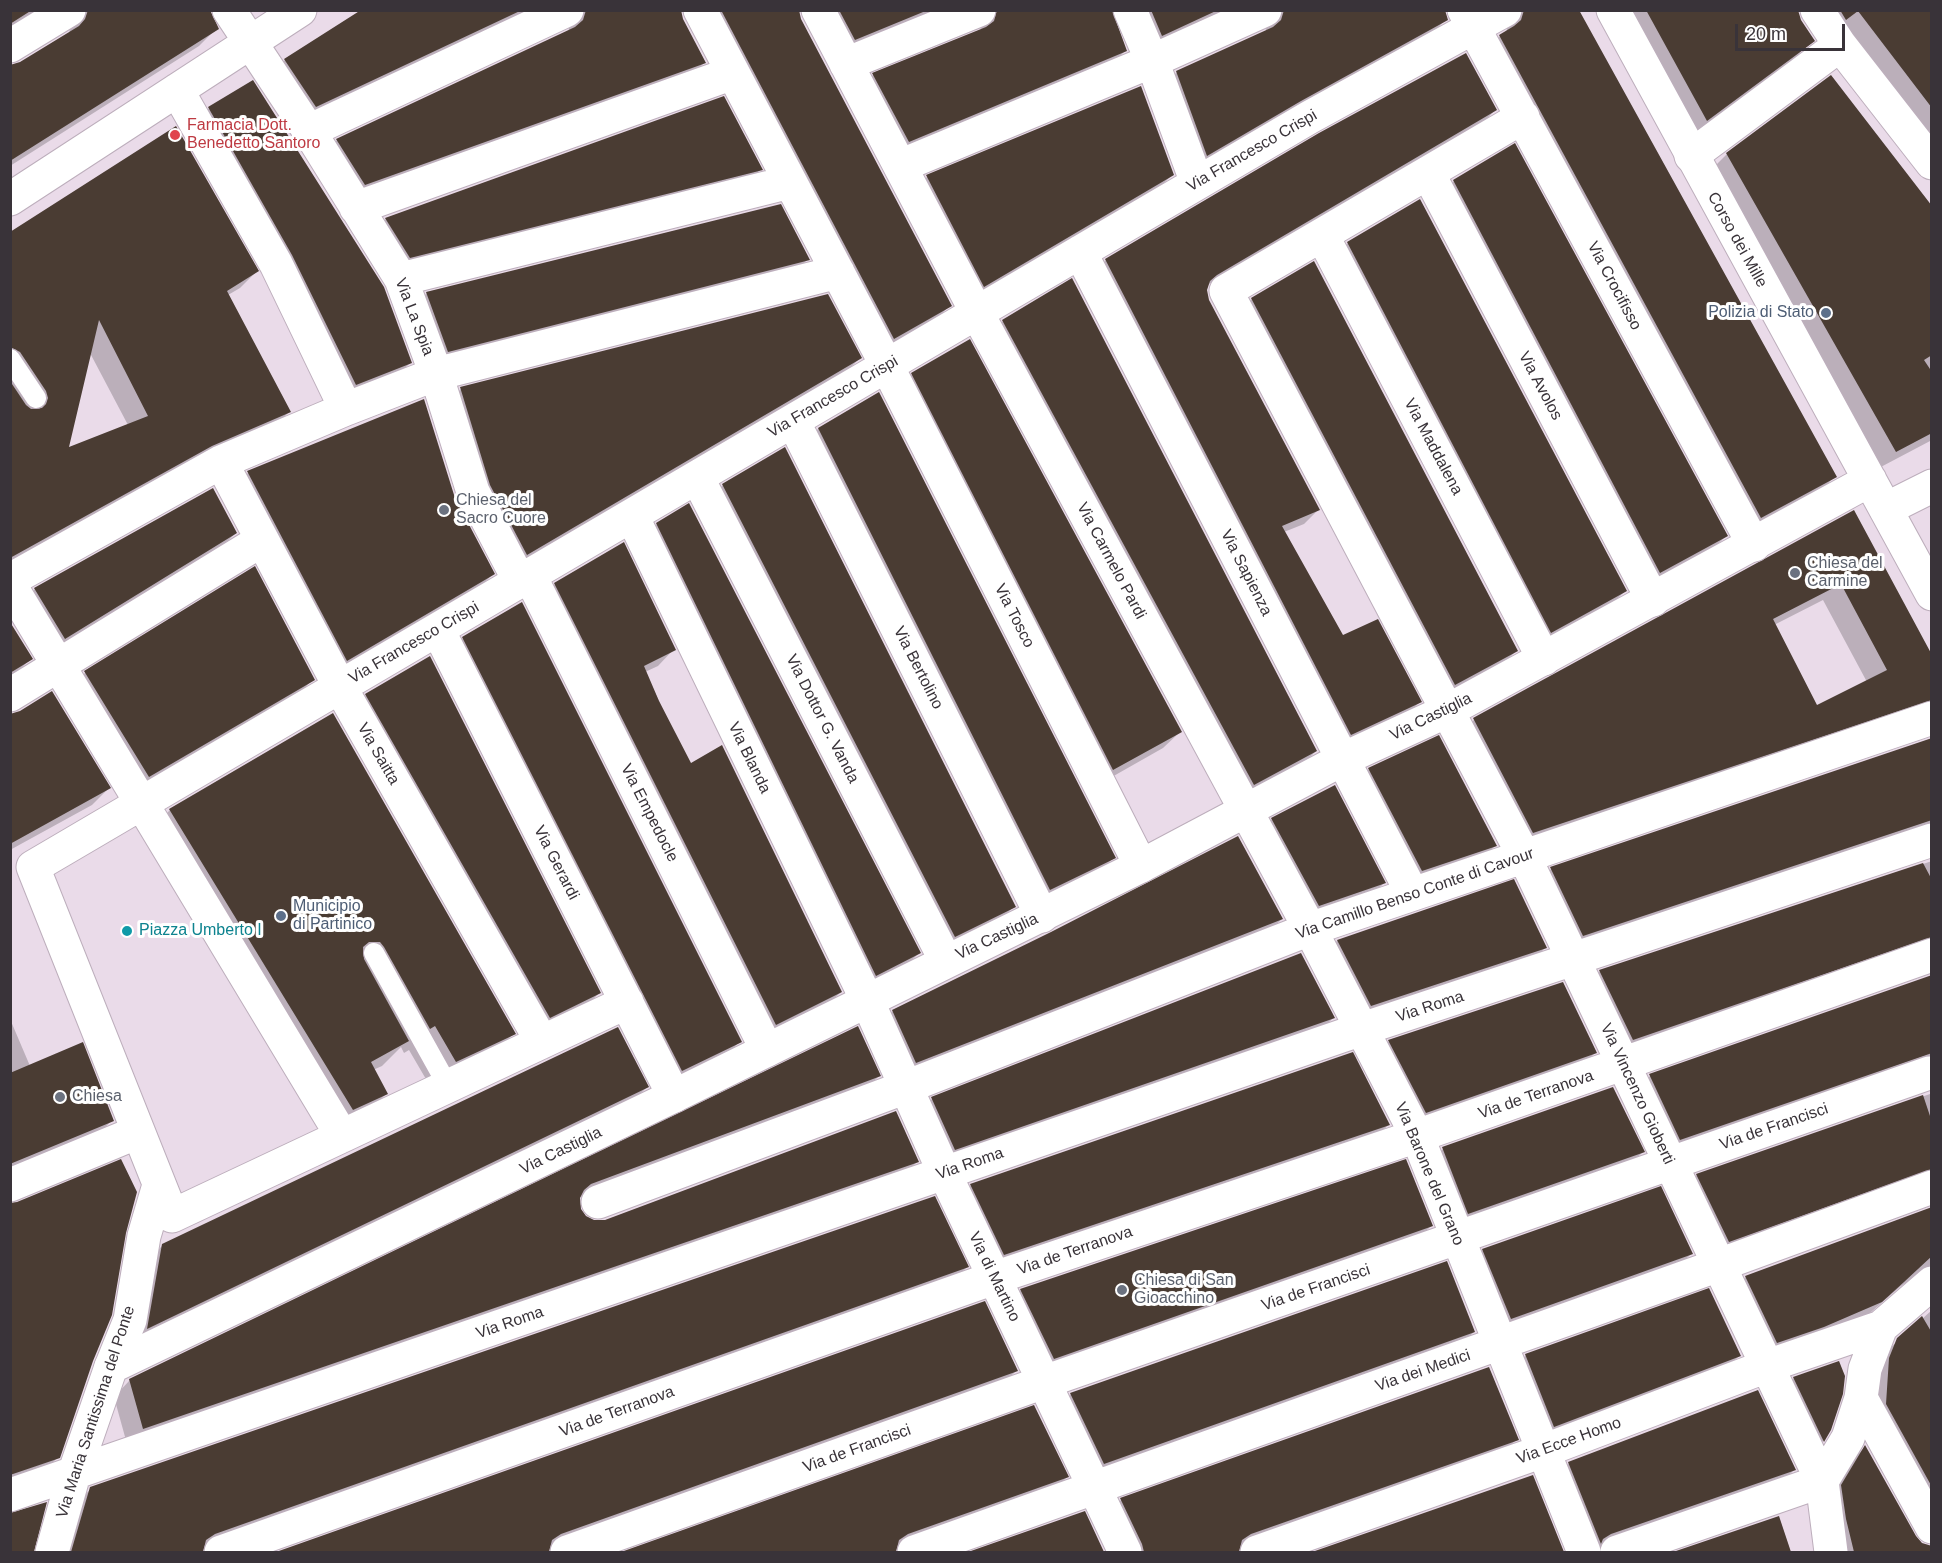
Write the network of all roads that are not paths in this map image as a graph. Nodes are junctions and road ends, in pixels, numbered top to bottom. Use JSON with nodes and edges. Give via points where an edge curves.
{"nodes":[{"id":1,"x":69,"y":10,"type":"edge"},
{"id":2,"x":229,"y":10,"type":"edge"},
{"id":3,"x":300,"y":10,"type":"edge"},
{"id":4,"x":567,"y":10,"type":"edge"},
{"id":5,"x":700,"y":10,"type":"edge"},
{"id":6,"x":818,"y":10,"type":"edge"},
{"id":7,"x":979,"y":10,"type":"edge"},
{"id":8,"x":1130,"y":10,"type":"edge"},
{"id":9,"x":1264,"y":10,"type":"edge"},
{"id":10,"x":1505,"y":10,"type":"edge"},
{"id":11,"x":1613,"y":10,"type":"edge"},
{"id":12,"x":1817,"y":10,"type":"edge"},
{"id":13,"x":935,"y":19,"type":"edge"},
{"id":14,"x":1469,"y":19,"type":"edge"},
{"id":15,"x":249,"y":42,"type":"junction"},
{"id":16,"x":1840,"y":45,"type":"junction"},
{"id":17,"x":10,"y":46,"type":"edge"},
{"id":18,"x":1152,"y":61,"type":"junction"},
{"id":19,"x":846,"y":64,"type":"junction"},
{"id":20,"x":733,"y":73,"type":"junction"},
{"id":21,"x":177,"y":90,"type":"junction"},
{"id":22,"x":1523,"y":117,"type":"junction"},
{"id":23,"x":309,"y":131,"type":"junction"},
{"id":24,"x":1691,"y":156,"type":"junction"},
{"id":25,"x":1932,"y":164,"type":"edge"},
{"id":26,"x":900,"y":166,"type":"junction"},
{"id":27,"x":1428,"y":173,"type":"junction"},
{"id":28,"x":790,"y":182,"type":"junction"},
{"id":29,"x":1197,"y":183,"type":"junction"},
{"id":30,"x":10,"y":199,"type":"edge"},
{"id":31,"x":356,"y":208,"type":"junction"},
{"id":32,"x":1322,"y":235,"type":"junction"},
{"id":33,"x":1080,"y":252,"type":"junction"},
{"id":34,"x":838,"y":272,"type":"junction"},
{"id":35,"x":401,"y":279,"type":"junction"},
{"id":36,"x":977,"y":312,"type":"junction"},
{"id":37,"x":10,"y":359,"type":"edge"},
{"id":38,"x":887,"y":366,"type":"junction"},
{"id":39,"x":436,"y":374,"type":"junction"},
{"id":40,"x":36,"y":398,"type":"dead end"},
{"id":41,"x":346,"y":409,"type":"junction"},
{"id":42,"x":793,"y":421,"type":"junction"},
{"id":43,"x":221,"y":462,"type":"junction"},
{"id":44,"x":697,"y":477,"type":"junction"},
{"id":45,"x":1870,"y":480,"type":"junction"},
{"id":46,"x":1932,"y":486,"type":"edge"},
{"id":47,"x":1886,"y":509,"type":"junction"},
{"id":48,"x":632,"y":516,"type":"junction"},
{"id":49,"x":262,"y":540,"type":"junction"},
{"id":50,"x":1754,"y":545,"type":"junction"},
{"id":51,"x":525,"y":579,"type":"junction"},
{"id":52,"x":10,"y":580,"type":"edge"},
{"id":53,"x":10,"y":585,"type":"edge"},
{"id":54,"x":1932,"y":594,"type":"edge"},
{"id":55,"x":1653,"y":600,"type":"junction"},
{"id":56,"x":438,"y":630,"type":"junction"},
{"id":57,"x":1545,"y":659,"type":"junction"},
{"id":58,"x":58,"y":664,"type":"junction"},
{"id":59,"x":340,"y":687,"type":"junction"},
{"id":60,"x":10,"y":695,"type":"edge"},
{"id":61,"x":1447,"y":711,"type":"junction"},
{"id":62,"x":1932,"y":718,"type":"edge"},
{"id":63,"x":1342,"y":759,"type":"junction"},
{"id":64,"x":146,"y":791,"type":"junction"},
{"id":65,"x":1246,"y":809,"type":"junction"},
{"id":66,"x":1930,"y":844,"type":"edge"},
{"id":67,"x":1524,"y":856,"type":"junction"},
{"id":68,"x":1141,"y":866,"type":"junction"},
{"id":69,"x":1412,"y":893,"type":"junction"},
{"id":70,"x":1042,"y":916,"type":"junction"},
{"id":71,"x":1310,"y":929,"type":"junction"},
{"id":72,"x":374,"y":953,"type":"dead end"},
{"id":73,"x":1932,"y":956,"type":"edge"},
{"id":74,"x":1573,"y":960,"type":"junction"},
{"id":75,"x":946,"y":961,"type":"junction"},
{"id":76,"x":867,"y":1000,"type":"junction"},
{"id":77,"x":627,"y":1002,"type":"junction"},
{"id":78,"x":1362,"y":1029,"type":"junction"},
{"id":79,"x":542,"y":1042,"type":"junction"},
{"id":80,"x":767,"y":1050,"type":"junction"},
{"id":81,"x":1623,"y":1065,"type":"junction"},
{"id":82,"x":1929,"y":1073,"type":"dead end"},
{"id":83,"x":448,"y":1086,"type":"junction"},
{"id":84,"x":906,"y":1087,"type":"junction"},
{"id":85,"x":674,"y":1096,"type":"junction"},
{"id":86,"x":349,"y":1133,"type":"junction"},
{"id":87,"x":130,"y":1135,"type":"junction"},
{"id":88,"x":1417,"y":1136,"type":"junction"},
{"id":89,"x":1670,"y":1164,"type":"junction"},
{"id":90,"x":944,"y":1172,"type":"junction"},
{"id":91,"x":10,"y":1185,"type":"edge"},
{"id":92,"x":159,"y":1185,"type":"junction"},
{"id":93,"x":1932,"y":1187,"type":"edge"},
{"id":94,"x":598,"y":1202,"type":"dead end"},
{"id":95,"x":172,"y":1216,"type":"junction"},
{"id":96,"x":144,"y":1236,"type":"junction"},
{"id":97,"x":1457,"y":1239,"type":"junction"},
{"id":98,"x":1719,"y":1265,"type":"junction"},
{"id":99,"x":994,"y":1278,"type":"junction"},
{"id":100,"x":1929,"y":1292,"type":"edge"},
{"id":101,"x":1881,"y":1327,"type":"junction"},
{"id":102,"x":1500,"y":1344,"type":"junction"},
{"id":103,"x":1767,"y":1366,"type":"junction"},
{"id":104,"x":111,"y":1367,"type":"junction"},
{"id":105,"x":1044,"y":1382,"type":"junction"},
{"id":106,"x":1861,"y":1398,"type":"junction"},
{"id":107,"x":1543,"y":1451,"type":"junction"},
{"id":108,"x":74,"y":1474,"type":"junction"},
{"id":109,"x":1822,"y":1480,"type":"junction"},
{"id":110,"x":1094,"y":1488,"type":"junction"},
{"id":111,"x":10,"y":1495,"type":"edge"},
{"id":112,"x":1932,"y":1527,"type":"edge"},
{"id":113,"x":52,"y":1552,"type":"edge"},
{"id":114,"x":221,"y":1552,"type":"edge"},
{"id":115,"x":567,"y":1552,"type":"edge"},
{"id":116,"x":914,"y":1552,"type":"edge"},
{"id":117,"x":1125,"y":1552,"type":"edge"},
{"id":118,"x":1257,"y":1552,"type":"edge"},
{"id":119,"x":1584,"y":1552,"type":"edge"},
{"id":120,"x":1617,"y":1552,"type":"edge"},
{"id":121,"x":1831,"y":1552,"type":"edge"}],
"edges":[{"from":1,"to":17,"type":"street"},
{"from":2,"to":15,"type":"street","name":"Via La Spia"},
{"from":3,"to":15,"type":"street"},
{"from":4,"to":23,"type":"street"},
{"from":5,"to":20,"type":"street","name":"Via Tosco"},
{"from":6,"to":19,"type":"street","name":"Via Carmelo Pardi"},
{"from":7,"to":13,"type":"street"},
{"from":8,"to":18,"type":"street"},
{"from":9,"to":18,"type":"street"},
{"from":10,"to":14,"type":"street","name":"Via Francesco Crispi"},
{"from":11,"to":24,"type":"street","name":"Corso dei Mille"},
{"from":12,"to":16,"type":"street"},
{"from":13,"to":19,"type":"street"},
{"from":14,"to":22,"type":"street","name":"Via Crocifisso"},
{"from":14,"to":29,"type":"street","name":"Via Francesco Crispi"},
{"from":15,"to":21,"type":"street"},
{"from":15,"to":23,"type":"street","name":"Via La Spia"},
{"from":16,"to":24,"type":"street"},
{"from":16,"to":25,"type":"street"},
{"from":18,"to":26,"type":"street"},
{"from":18,"to":29,"type":"street"},
{"from":19,"to":26,"type":"street","name":"Via Carmelo Pardi"},
{"from":20,"to":28,"type":"street","name":"Via Tosco"},
{"from":20,"to":31,"type":"street"},
{"from":21,"to":30,"type":"street"},
{"from":21,"to":41,"type":"street","via":[[276,264]]},
{"from":22,"to":27,"type":"street"},
{"from":22,"to":50,"type":"street","name":"Via Crocifisso"},
{"from":23,"to":31,"type":"street","name":"Via La Spia"},
{"from":24,"to":45,"type":"street","name":"Corso dei Mille"},
{"from":26,"to":36,"type":"street","name":"Via Carmelo Pardi"},
{"from":27,"to":32,"type":"street"},
{"from":27,"to":55,"type":"street","name":"Via Avolos"},
{"from":28,"to":34,"type":"street","name":"Via Tosco"},
{"from":28,"to":35,"type":"street"},
{"from":29,"to":33,"type":"street","name":"Via Francesco Crispi"},
{"from":31,"to":35,"type":"street","name":"Via La Spia"},
{"from":32,"to":57,"type":"street","name":"Via Maddalena"},
{"from":32,"to":61,"type":"street","name":"Via Vincenzo Gioberti","via":[[1226,291]]},
{"from":33,"to":36,"type":"street","name":"Via Francesco Crispi"},
{"from":33,"to":63,"type":"street","name":"Via Sapienza"},
{"from":34,"to":38,"type":"street","name":"Via Tosco"},
{"from":34,"to":39,"type":"street"},
{"from":35,"to":39,"type":"street","name":"Via La Spia"},
{"from":36,"to":38,"type":"street","name":"Via Francesco Crispi"},
{"from":36,"to":65,"type":"street","name":"Via Carmelo Pardi"},
{"from":37,"to":40,"type":"lane"},
{"from":38,"to":42,"type":"street","name":"Via Francesco Crispi"},
{"from":38,"to":68,"type":"street","name":"Via Tosco"},
{"from":39,"to":41,"type":"street"},
{"from":39,"to":51,"type":"street","name":"Via La Spia","via":[[473,492]]},
{"from":41,"to":43,"type":"street"},
{"from":42,"to":44,"type":"street","name":"Via Francesco Crispi"},
{"from":42,"to":70,"type":"street","name":"Via Bertolino"},
{"from":43,"to":49,"type":"street","name":"Via Saitta"},
{"from":43,"to":52,"type":"street"},
{"from":44,"to":48,"type":"street","name":"Via Francesco Crispi"},
{"from":44,"to":75,"type":"street","name":"Via Dottor G. Vanda"},
{"from":45,"to":47,"type":"street","name":"Corso dei Mille"},
{"from":45,"to":50,"type":"street","name":"Via Castiglia"},
{"from":46,"to":47,"type":"street"},
{"from":47,"to":54,"type":"street","name":"Corso dei Mille"},
{"from":48,"to":51,"type":"street","name":"Via Francesco Crispi"},
{"from":48,"to":76,"type":"street","name":"Via Blanda"},
{"from":49,"to":58,"type":"street"},
{"from":49,"to":59,"type":"street","name":"Via Saitta"},
{"from":50,"to":55,"type":"street","name":"Via Castiglia"},
{"from":51,"to":56,"type":"street","name":"Via Francesco Crispi"},
{"from":51,"to":80,"type":"street","name":"Via Empedocle"},
{"from":53,"to":58,"type":"street"},
{"from":55,"to":57,"type":"street","name":"Via Castiglia"},
{"from":56,"to":59,"type":"street","name":"Via Francesco Crispi"},
{"from":56,"to":77,"type":"street","name":"Via Gerardi"},
{"from":57,"to":61,"type":"street","name":"Via Castiglia"},
{"from":58,"to":60,"type":"street"},
{"from":58,"to":64,"type":"street"},
{"from":59,"to":64,"type":"street","name":"Via Francesco Crispi"},
{"from":59,"to":79,"type":"street","name":"Via Saitta"},
{"from":61,"to":63,"type":"street","name":"Via Castiglia"},
{"from":61,"to":67,"type":"street","name":"Via Vincenzo Gioberti"},
{"from":62,"to":67,"type":"street","name":"Via Camillo Benso Conte di Cavour"},
{"from":63,"to":65,"type":"street","name":"Via Castiglia"},
{"from":63,"to":69,"type":"street","name":"Via Sapienza"},
{"from":64,"to":86,"type":"street"},
{"from":64,"to":87,"type":"street","name":"Via Francesco Crispi","via":[[33,867]]},
{"from":65,"to":68,"type":"street","name":"Via Castiglia"},
{"from":65,"to":71,"type":"street","name":"Via Barone del Grano"},
{"from":66,"to":74,"type":"street","name":"Via Roma"},
{"from":67,"to":69,"type":"street","name":"Via Camillo Benso Conte di Cavour"},
{"from":67,"to":74,"type":"street","name":"Via Vincenzo Gioberti"},
{"from":68,"to":70,"type":"street","name":"Via Castiglia"},
{"from":69,"to":71,"type":"street","name":"Via Camillo Benso Conte di Cavour"},
{"from":70,"to":75,"type":"street","name":"Via Castiglia"},
{"from":71,"to":78,"type":"street","name":"Via Barone del Grano"},
{"from":71,"to":84,"type":"street","name":"Via Camillo Benso Conte di Cavour"},
{"from":72,"to":83,"type":"lane"},
{"from":73,"to":81,"type":"street","name":"Via de Terranova"},
{"from":74,"to":78,"type":"street","name":"Via Roma"},
{"from":74,"to":81,"type":"street","name":"Via Vincenzo Gioberti"},
{"from":75,"to":76,"type":"street","name":"Via Castiglia"},
{"from":76,"to":80,"type":"street","name":"Via Castiglia"},
{"from":76,"to":84,"type":"street","name":"Via di Martino"},
{"from":77,"to":79,"type":"street"},
{"from":77,"to":85,"type":"street","name":"Via Gerardi"},
{"from":78,"to":88,"type":"street","name":"Via Barone del Grano"},
{"from":78,"to":90,"type":"street","name":"Via Roma"},
{"from":79,"to":83,"type":"street"},
{"from":80,"to":85,"type":"street","name":"Via Castiglia"},
{"from":81,"to":88,"type":"street","name":"Via de Terranova"},
{"from":81,"to":89,"type":"street","name":"Via Vincenzo Gioberti"},
{"from":82,"to":89,"type":"street","name":"Via de Francisci"},
{"from":83,"to":86,"type":"street"},
{"from":84,"to":90,"type":"street","name":"Via di Martino"},
{"from":84,"to":94,"type":"street","name":"Via Camillo Benso Conte di Cavour"},
{"from":85,"to":104,"type":"street","name":"Via Castiglia"},
{"from":86,"to":95,"type":"street"},
{"from":87,"to":91,"type":"street"},
{"from":87,"to":92,"type":"street"},
{"from":88,"to":97,"type":"street","name":"Via Barone del Grano"},
{"from":88,"to":99,"type":"street","name":"Via de Terranova"},
{"from":89,"to":97,"type":"street","name":"Via de Francisci"},
{"from":89,"to":98,"type":"street","name":"Via Vincenzo Gioberti"},
{"from":90,"to":99,"type":"street","name":"Via di Martino"},
{"from":90,"to":108,"type":"street","name":"Via Roma"},
{"from":92,"to":95,"type":"street"},
{"from":92,"to":96,"type":"street","name":"Via Maria Santissima del Ponte"},
{"from":93,"to":98,"type":"street","name":"Via dei Medici"},
{"from":95,"to":96,"type":"street"},
{"from":96,"to":104,"type":"street","name":"Via Maria Santissima del Ponte","via":[[130,1320]]},
{"from":97,"to":102,"type":"street","name":"Via Barone del Grano"},
{"from":97,"to":105,"type":"street","name":"Via de Francisci"},
{"from":98,"to":102,"type":"street","name":"Via dei Medici"},
{"from":98,"to":103,"type":"street","name":"Via Vincenzo Gioberti"},
{"from":99,"to":105,"type":"street","name":"Via di Martino"},
{"from":99,"to":114,"type":"street","name":"Via de Terranova"},
{"from":100,"to":101,"type":"street"},
{"from":101,"to":103,"type":"street","name":"Via Ecce Homo"},
{"from":101,"to":106,"type":"street","via":[[1865,1369]]},
{"from":102,"to":107,"type":"street","name":"Via Barone del Grano"},
{"from":102,"to":110,"type":"street","name":"Via dei Medici"},
{"from":103,"to":107,"type":"street","name":"Via Ecce Homo"},
{"from":103,"to":109,"type":"street","name":"Via Vincenzo Gioberti"},
{"from":104,"to":108,"type":"street","name":"Via Maria Santissima del Ponte"},
{"from":105,"to":110,"type":"street","name":"Via di Martino"},
{"from":105,"to":115,"type":"street","name":"Via de Francisci"},
{"from":106,"to":109,"type":"street","via":[[1848,1438]]},
{"from":106,"to":112,"type":"street"},
{"from":107,"to":118,"type":"street","name":"Via Ecce Homo"},
{"from":107,"to":119,"type":"street","name":"Via Barone del Grano"},
{"from":108,"to":111,"type":"street","name":"Via Roma"},
{"from":108,"to":113,"type":"street","name":"Via Maria Santissima del Ponte"},
{"from":109,"to":120,"type":"street"},
{"from":109,"to":121,"type":"street","name":"Via Vincenzo Gioberti"},
{"from":110,"to":116,"type":"street","name":"Via dei Medici"},
{"from":110,"to":117,"type":"street","name":"Via di Martino"}]}
